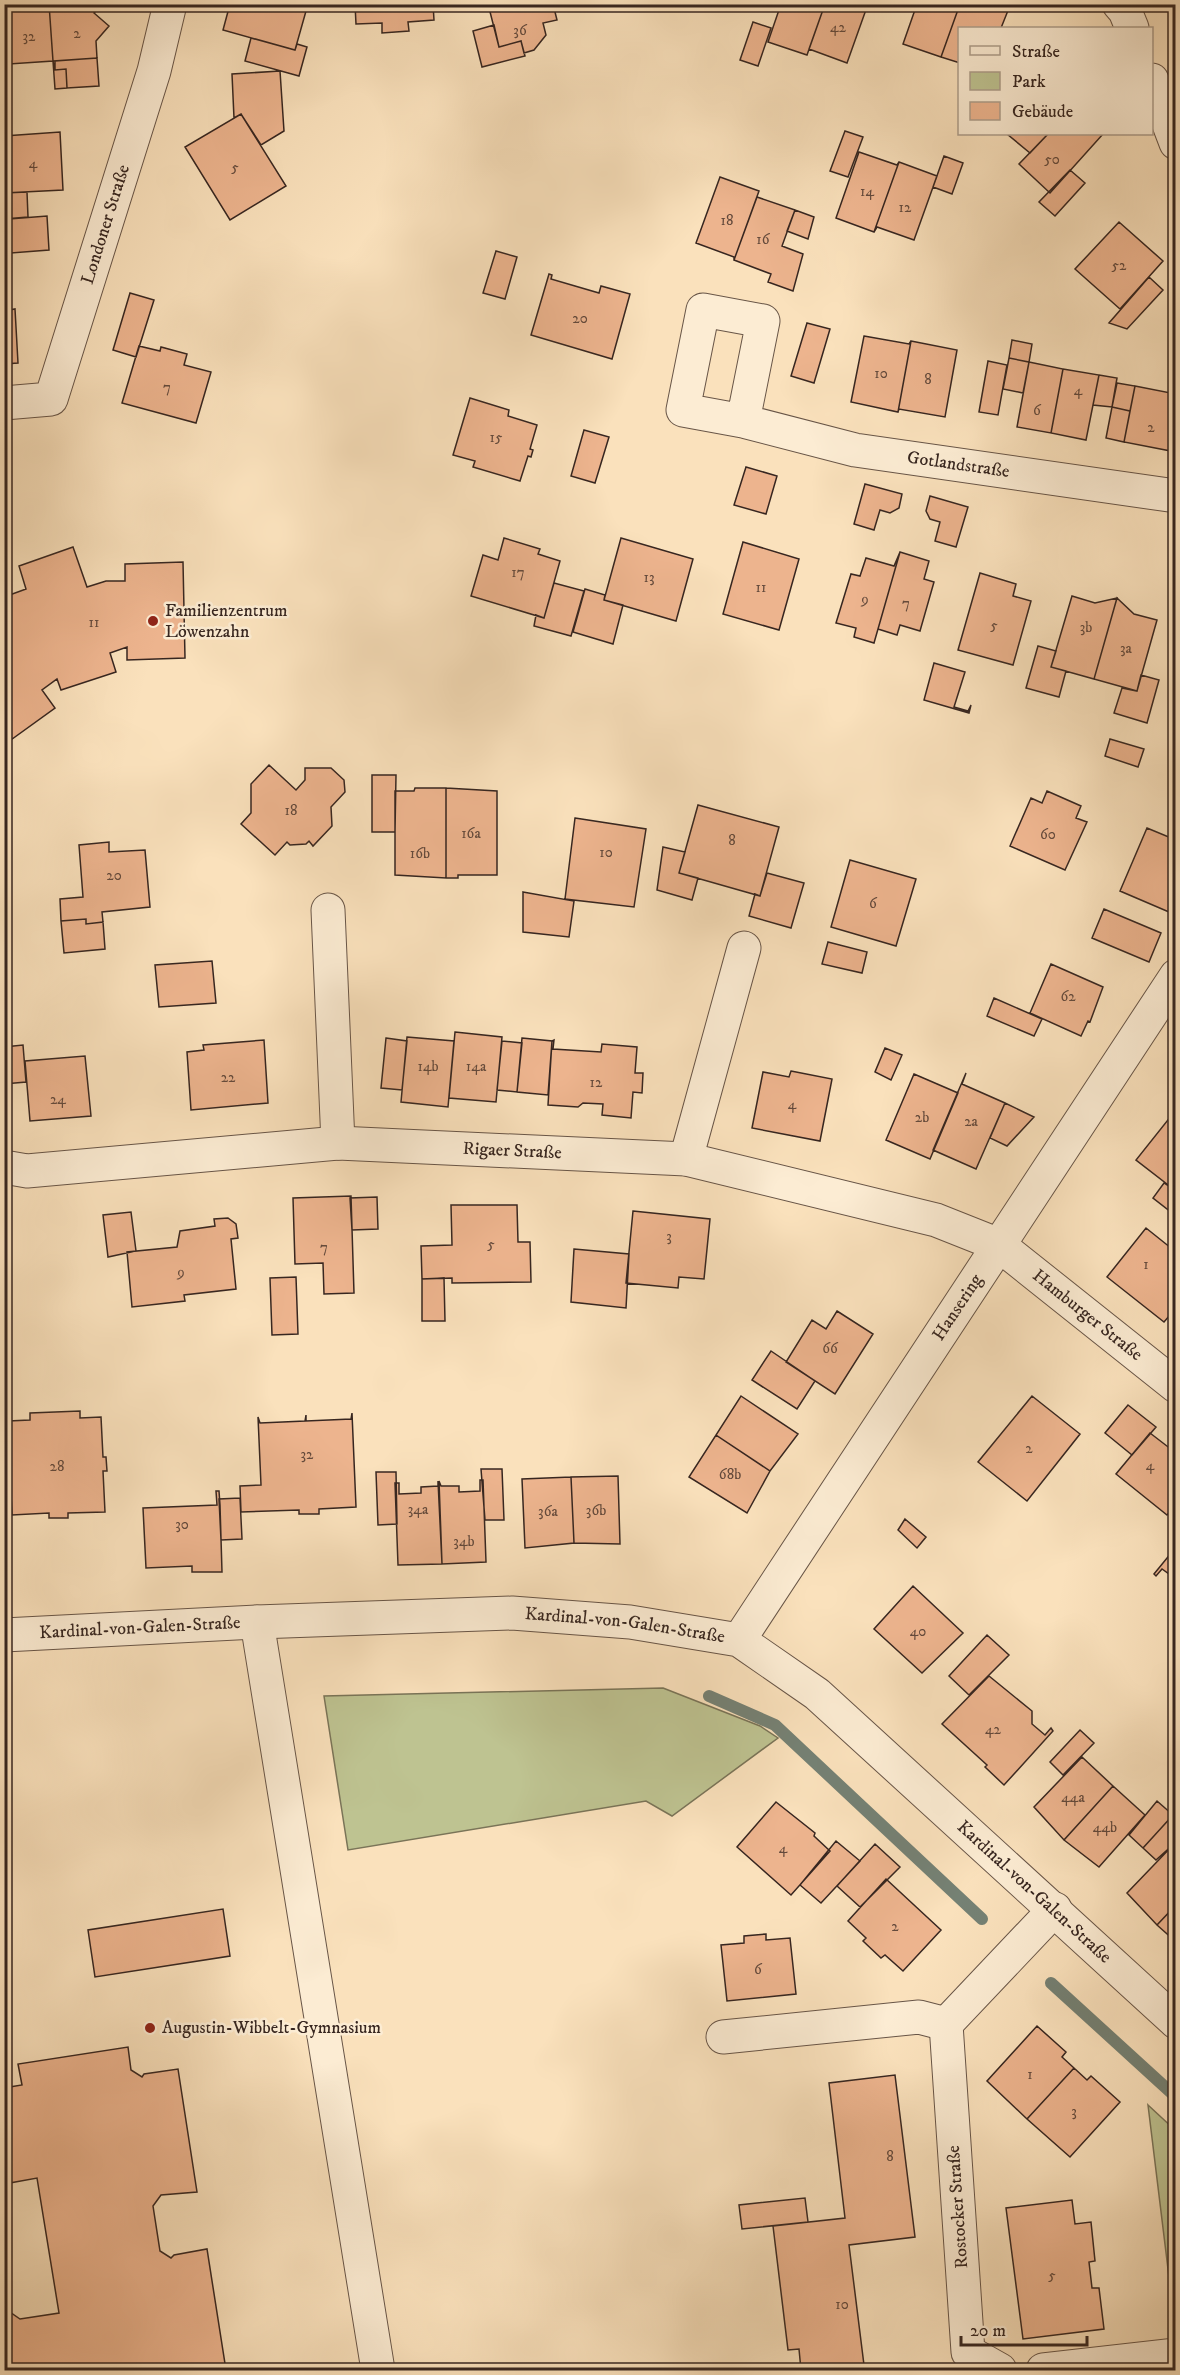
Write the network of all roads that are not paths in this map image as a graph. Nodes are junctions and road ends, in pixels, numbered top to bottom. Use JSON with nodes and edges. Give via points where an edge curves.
{"nodes":[{"id":1,"x":170,"y":4,"type":"edge"},
{"id":2,"x":1119,"y":4,"type":"edge"},
{"id":3,"x":1132,"y":27,"type":"edge"},
{"id":4,"x":1153,"y":83,"type":"edge"},
{"id":5,"x":1176,"y":143,"type":"edge"},
{"id":6,"x":4,"y":403,"type":"edge"},
{"id":7,"x":743,"y":421,"type":"dead end"},
{"id":8,"x":1176,"y":496,"type":"edge"},
{"id":9,"x":328,"y":910,"type":"dead end"},
{"id":10,"x":744,"y":948,"type":"dead end"},
{"id":11,"x":1176,"y":976,"type":"edge"},
{"id":12,"x":338,"y":1143,"type":"junction"},
{"id":13,"x":686,"y":1159,"type":"junction"},
{"id":14,"x":16,"y":1169,"type":"edge"},
{"id":15,"x":999,"y":1245,"type":"junction"},
{"id":16,"x":1176,"y":1386,"type":"edge"},
{"id":17,"x":257,"y":1622,"type":"junction"},
{"id":18,"x":4,"y":1635,"type":"edge"},
{"id":19,"x":739,"y":1640,"type":"junction"},
{"id":20,"x":1055,"y":1909,"type":"junction"},
{"id":21,"x":1176,"y":2022,"type":"edge"},
{"id":22,"x":946,"y":2024,"type":"junction"},
{"id":23,"x":723,"y":2037,"type":"dead end"},
{"id":24,"x":1176,"y":2355,"type":"edge"},
{"id":25,"x":378,"y":2370,"type":"edge"},
{"id":26,"x":1000,"y":2370,"type":"edge"},
{"id":27,"x":1043,"y":2370,"type":"edge"}],
"edges":[{"from":1,"to":6,"type":"street","name":"Londoner Straße","via":[[154,71],[51,399]]},
{"from":2,"to":3,"type":"street"},
{"from":4,"to":5,"type":"street"},
{"from":7,"to":8,"type":"street","name":"Gotlandstraße","via":[[855,450]]},
{"from":9,"to":12,"type":"street"},
{"from":10,"to":13,"type":"street"},
{"from":11,"to":15,"type":"street","name":"Hansering"},
{"from":12,"to":13,"type":"street","name":"Rigaer Straße"},
{"from":12,"to":14,"type":"street","name":"Rigaer Straße"},
{"from":13,"to":15,"type":"street","name":"Rigaer Straße","via":[[936,1220]]},
{"from":15,"to":16,"type":"street","name":"Hamburger Straße"},
{"from":15,"to":19,"type":"street","name":"Hansering"},
{"from":17,"to":18,"type":"street","name":"Kardinal-von-Galen-Straße"},
{"from":17,"to":19,"type":"street","name":"Kardinal-von-Galen-Straße","via":[[512,1613],[630,1622]]},
{"from":17,"to":25,"type":"street"},
{"from":19,"to":20,"type":"street","name":"Kardinal-von-Galen-Straße","via":[[817,1694]]},
{"from":20,"to":21,"type":"street","name":"Kardinal-von-Galen-Straße"},
{"from":20,"to":22,"type":"street"},
{"from":22,"to":23,"type":"street","via":[[919,2017]]},
{"from":22,"to":26,"type":"street","name":"Rostocker Straße","via":[[968,2352]]},
{"from":24,"to":27,"type":"street"}]}
